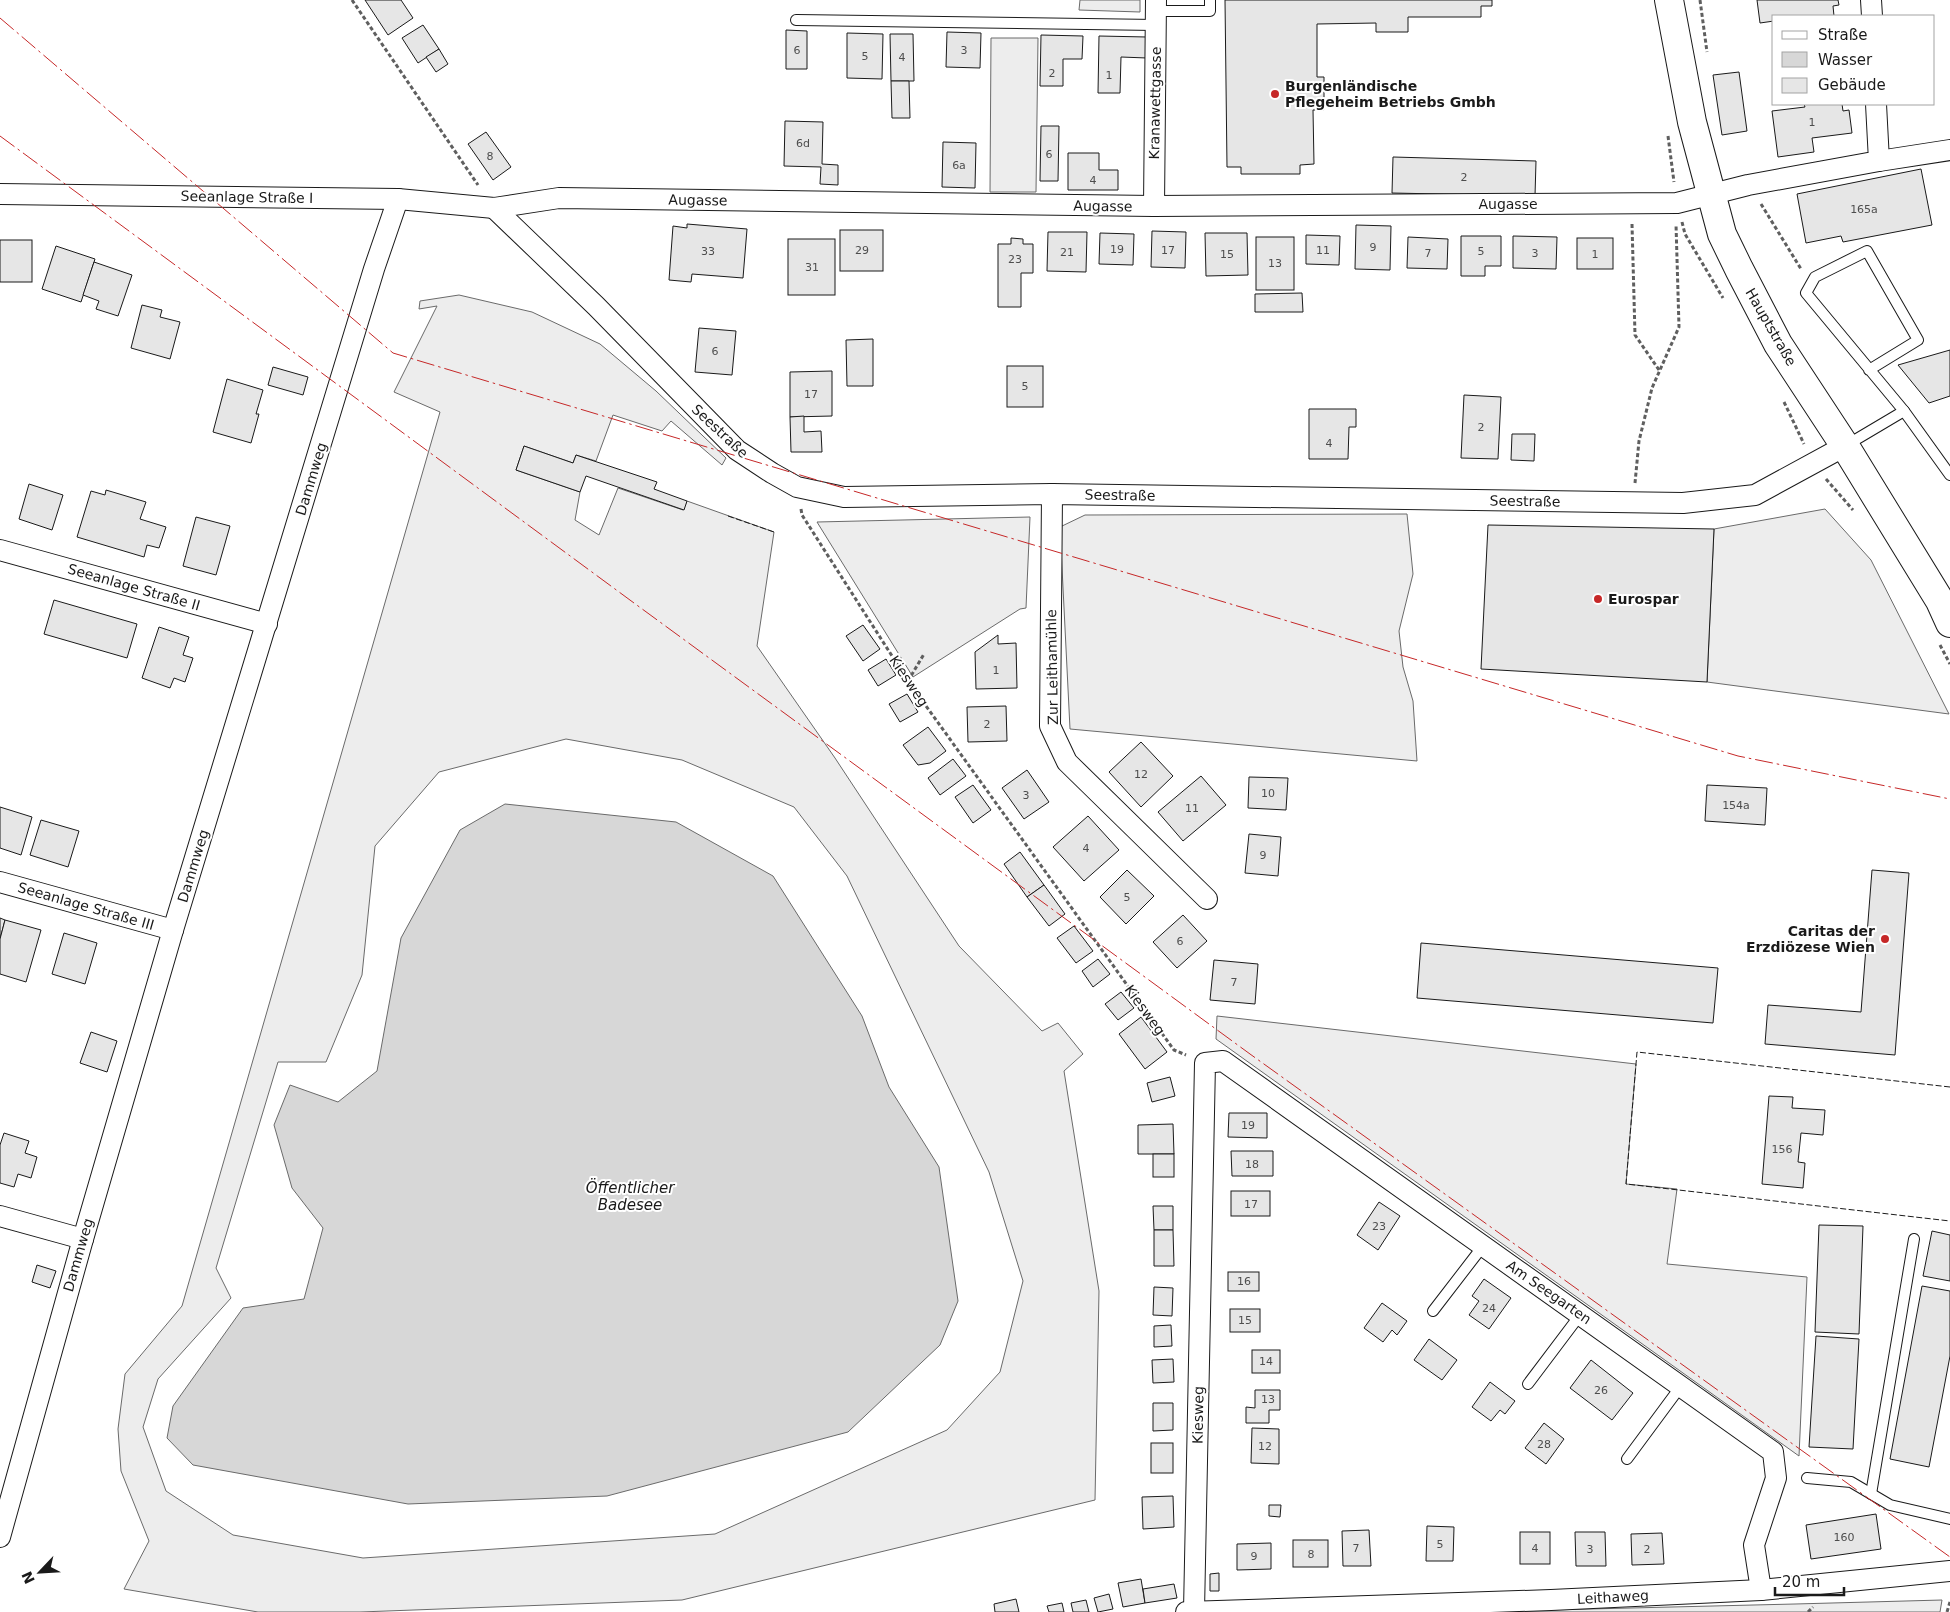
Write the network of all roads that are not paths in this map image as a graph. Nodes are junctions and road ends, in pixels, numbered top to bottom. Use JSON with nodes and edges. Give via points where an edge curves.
{"nodes":[{"id":1,"x":1210,"y":0,"type":"edge"},
{"id":2,"x":1669,"y":0,"type":"edge"},
{"id":3,"x":1871,"y":0,"type":"edge"},
{"id":4,"x":1156,"y":12,"type":"edge"},
{"id":5,"x":1872,"y":15,"type":"edge"},
{"id":6,"x":796,"y":20,"type":"dead end"},
{"id":7,"x":1876,"y":105,"type":"edge"},
{"id":8,"x":1950,"y":150,"type":"edge"},
{"id":9,"x":1879,"y":162,"type":"junction"},
{"id":10,"x":0,"y":194,"type":"edge"},
{"id":11,"x":1711,"y":195,"type":"junction"},
{"id":12,"x":398,"y":199,"type":"junction"},
{"id":13,"x":1154,"y":206,"type":"junction"},
{"id":14,"x":494,"y":208,"type":"junction"},
{"id":15,"x":1869,"y":370,"type":"junction"},
{"id":16,"x":1904,"y":411,"type":"junction"},
{"id":17,"x":1845,"y":446,"type":"junction"},
{"id":18,"x":1950,"y":475,"type":"edge"},
{"id":19,"x":1052,"y":494,"type":"junction"},
{"id":20,"x":0,"y":550,"type":"edge"},
{"id":21,"x":1950,"y":622,"type":"edge"},
{"id":22,"x":267,"y":624,"type":"junction"},
{"id":23,"x":0,"y":882,"type":"edge"},
{"id":24,"x":1207,"y":899,"type":"dead end"},
{"id":25,"x":173,"y":930,"type":"junction"},
{"id":26,"x":1205,"y":1063,"type":"joint"},
{"id":27,"x":0,"y":1216,"type":"edge"},
{"id":28,"x":83,"y":1239,"type":"junction"},
{"id":29,"x":1914,"y":1239,"type":"dead end"},
{"id":30,"x":1483,"y":1246,"type":"junction"},
{"id":31,"x":1433,"y":1311,"type":"dead end"},
{"id":32,"x":1580,"y":1314,"type":"junction"},
{"id":33,"x":1528,"y":1384,"type":"dead end"},
{"id":34,"x":1681,"y":1386,"type":"junction"},
{"id":35,"x":1627,"y":1459,"type":"dead end"},
{"id":36,"x":1807,"y":1478,"type":"dead end"},
{"id":37,"x":1871,"y":1494,"type":"junction"},
{"id":38,"x":1950,"y":1520,"type":"edge"},
{"id":39,"x":0,"y":1537,"type":"edge"},
{"id":40,"x":1950,"y":1571,"type":"edge"},
{"id":41,"x":1762,"y":1590,"type":"junction"},
{"id":42,"x":1190,"y":1611,"type":"edge"}],
"edges":[{"from":1,"to":4,"type":"lane","via":[[1210,12]]},
{"from":2,"to":11,"type":"main road","name":"Hauptstraße","via":[[1692,122]]},
{"from":3,"to":5,"type":"street"},
{"from":4,"to":6,"type":"lane"},
{"from":4,"to":13,"type":"street","name":"Kranawettgasse"},
{"from":7,"to":9,"type":"street"},
{"from":8,"to":9,"type":"street","name":"Augasse"},
{"from":9,"to":11,"type":"street","name":"Augasse","via":[[1748,185]]},
{"from":10,"to":12,"type":"street","name":"Seeanlage Straße I"},
{"from":11,"to":13,"type":"street","name":"Augasse","via":[[1678,204]]},
{"from":11,"to":17,"type":"main road","name":"Hauptstraße","via":[[1722,234],[1778,344]]},
{"from":12,"to":14,"type":"street","name":"Seeanlage Straße I"},
{"from":12,"to":22,"type":"street","name":"Dammweg"},
{"from":13,"to":14,"type":"street","name":"Augasse","via":[[559,198]]},
{"from":14,"to":19,"type":"street","name":"Seestraße","via":[[596,306],[737,450],[797,487],[844,497]]},
{"from":15,"to":15,"type":"lane","via":[[1918,340],[1867,251],[1815,277],[1806,293]]},
{"from":15,"to":16,"type":"lane"},
{"from":16,"to":17,"type":"lane"},
{"from":16,"to":18,"type":"lane"},
{"from":17,"to":19,"type":"street","name":"Seestraße","via":[[1755,495],[1683,503]]},
{"from":17,"to":21,"type":"main road","name":"Hauptstraße"},
{"from":19,"to":24,"type":"street","name":"Zur Leithamühle","via":[[1050,726],[1067,762]]},
{"from":20,"to":22,"type":"street","name":"Seeanlage Straße II"},
{"from":22,"to":25,"type":"street","name":"Dammweg"},
{"from":23,"to":25,"type":"street","name":"Seeanlage Straße III"},
{"from":25,"to":28,"type":"street","name":"Dammweg"},
{"from":26,"to":30,"type":"street","name":"Am Seegarten","via":[[1223,1061]]},
{"from":26,"to":42,"type":"street","name":"Kiesweg"},
{"from":27,"to":28,"type":"street"},
{"from":28,"to":39,"type":"street","name":"Dammweg"},
{"from":29,"to":37,"type":"lane"},
{"from":30,"to":31,"type":"lane"},
{"from":30,"to":32,"type":"street","name":"Am Seegarten"},
{"from":32,"to":33,"type":"lane"},
{"from":32,"to":34,"type":"street","name":"Am Seegarten"},
{"from":34,"to":35,"type":"lane"},
{"from":34,"to":41,"type":"street","name":"Am Seegarten","via":[[1774,1452],[1776,1478],[1754,1545]]},
{"from":36,"to":37,"type":"lane","via":[[1851,1482]]},
{"from":37,"to":38,"type":"lane","via":[[1890,1505]]},
{"from":40,"to":41,"type":"street","name":"Leithaweg"},
{"from":41,"to":42,"type":"street","name":"Leithaweg"}]}
